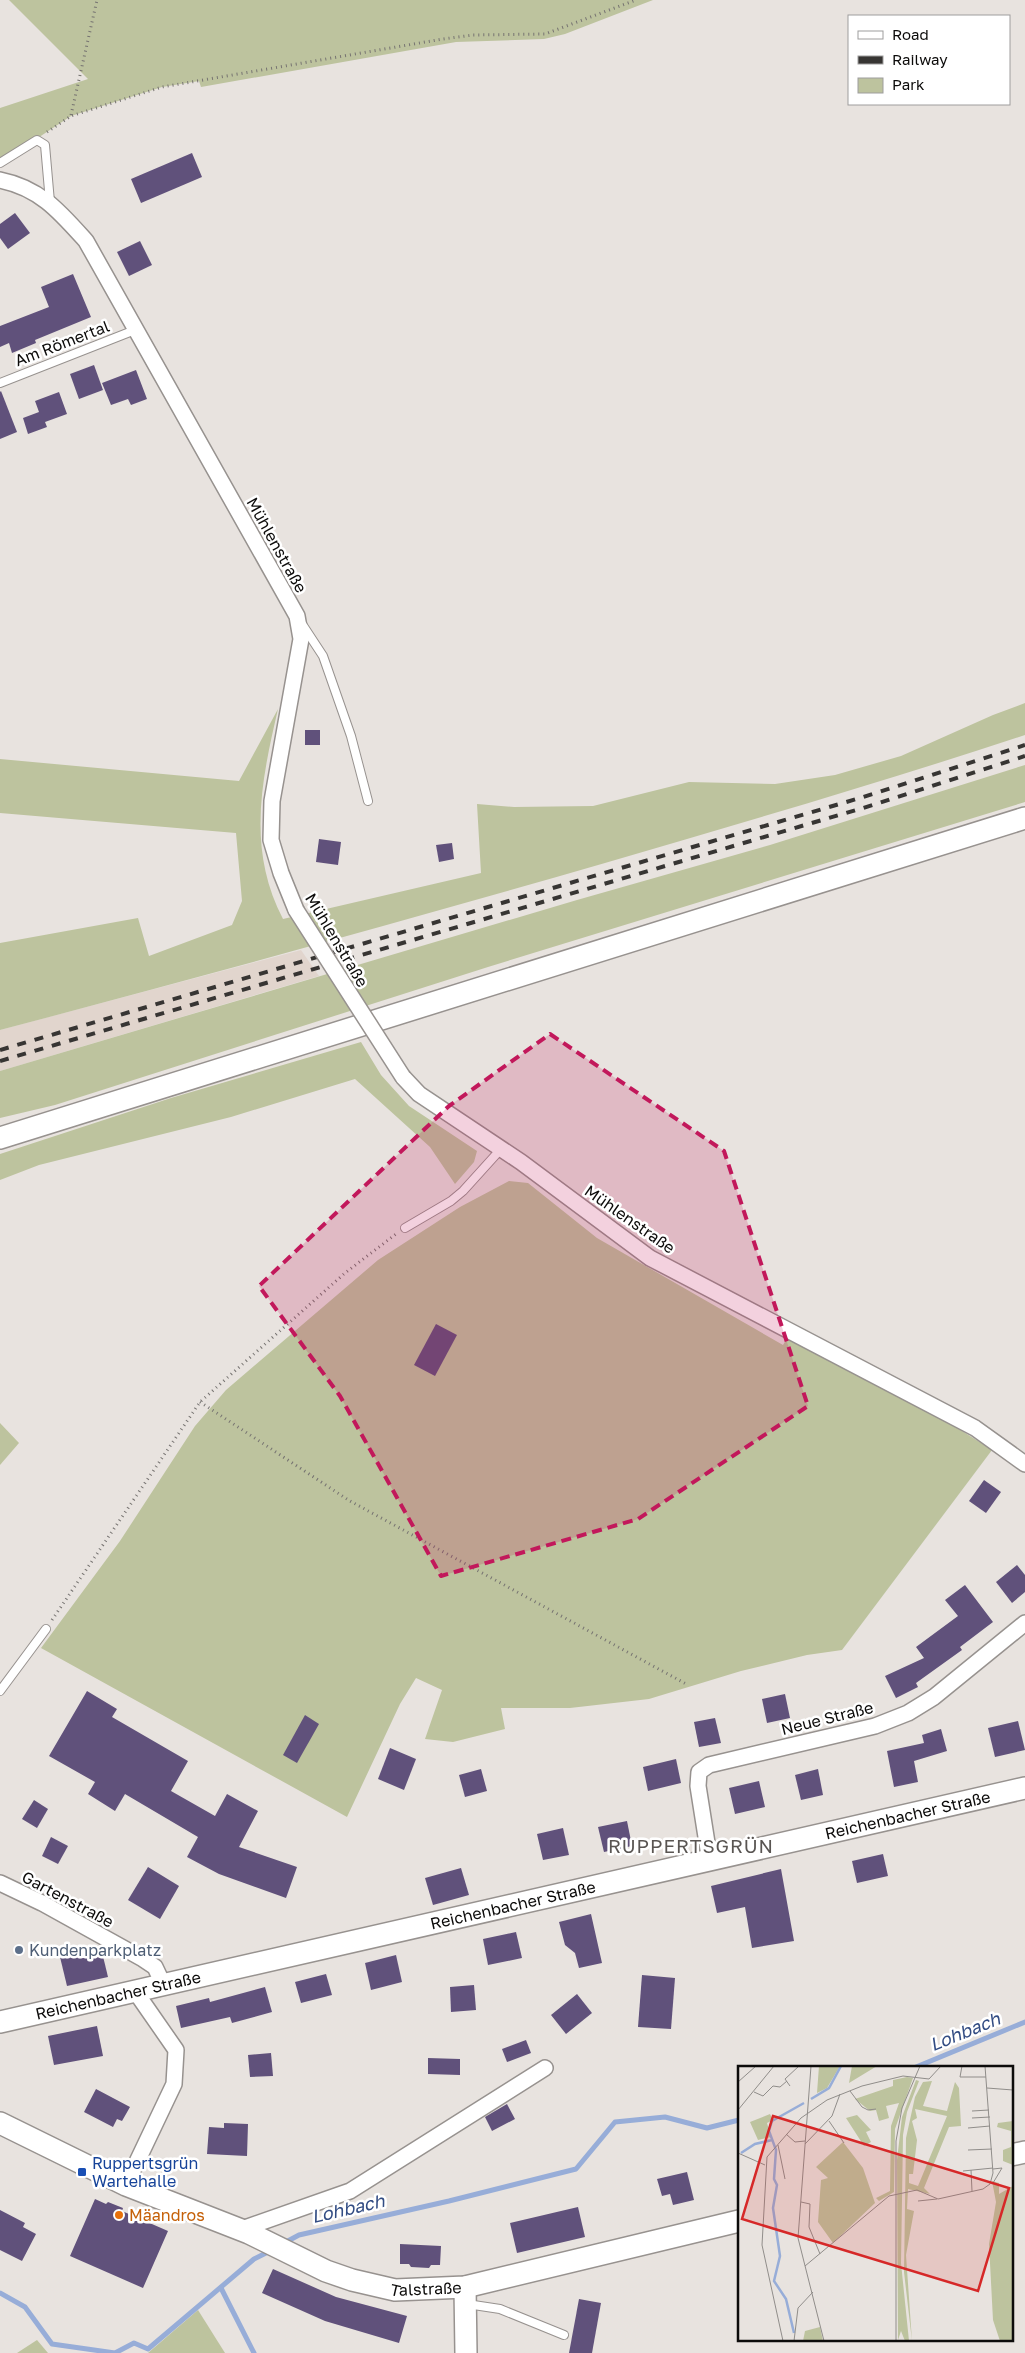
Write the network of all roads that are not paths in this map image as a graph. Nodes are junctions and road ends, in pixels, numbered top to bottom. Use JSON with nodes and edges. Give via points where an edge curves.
{"nodes":[{"id":1,"x":0,"y":163,"type":"edge"},
{"id":2,"x":0,"y":180,"type":"edge"},
{"id":3,"x":50,"y":202,"type":"junction"},
{"id":4,"x":135,"y":330,"type":"junction"},
{"id":5,"x":0,"y":383,"type":"edge"},
{"id":6,"x":297,"y":616,"type":"junction"},
{"id":7,"x":368,"y":801,"type":"dead end"},
{"id":8,"x":1025,"y":818,"type":"edge"},
{"id":9,"x":0,"y":1138,"type":"edge"},
{"id":10,"x":501,"y":1149,"type":"junction"},
{"id":11,"x":405,"y":1228,"type":"road end"},
{"id":12,"x":1025,"y":1464,"type":"edge"},
{"id":13,"x":1025,"y":1623,"type":"edge"},
{"id":14,"x":46,"y":1629,"type":"road end"},
{"id":15,"x":0,"y":1691,"type":"edge"},
{"id":16,"x":1025,"y":1788,"type":"edge"},
{"id":17,"x":710,"y":1862,"type":"junction"},
{"id":18,"x":0,"y":1883,"type":"edge"},
{"id":19,"x":163,"y":1984,"type":"junction"},
{"id":20,"x":135,"y":1991,"type":"junction"},
{"id":21,"x":0,"y":2022,"type":"edge"},
{"id":22,"x":545,"y":2068,"type":"dead end"},
{"id":23,"x":0,"y":2123,"type":"edge"},
{"id":24,"x":1025,"y":2152,"type":"edge"},
{"id":25,"x":1012,"y":2155,"type":"edge"},
{"id":26,"x":126,"y":2185,"type":"junction"},
{"id":27,"x":738,"y":2221,"type":"edge"},
{"id":28,"x":244,"y":2232,"type":"junction"},
{"id":29,"x":465,"y":2296,"type":"junction"},
{"id":30,"x":564,"y":2335,"type":"dead end"},
{"id":31,"x":466,"y":2353,"type":"edge"}],
"edges":[{"from":1,"to":3,"type":"lane","via":[[37,140],[44,145]]},
{"from":2,"to":3,"type":"street","name":"Mühlenstraße","via":[[18,183]]},
{"from":3,"to":4,"type":"street","name":"Mühlenstraße","via":[[86,241]]},
{"from":4,"to":5,"type":"lane","name":"Am Römertal"},
{"from":4,"to":6,"type":"street","name":"Mühlenstraße"},
{"from":6,"to":7,"type":"lane","via":[[323,656],[351,736]]},
{"from":6,"to":10,"type":"street","name":"Mühlenstraße","bridge":true,"via":[[301,639],[272,801],[271,840],[281,873],[296,910],[403,1078],[420,1094]]},
{"from":8,"to":9,"type":"street"},
{"from":10,"to":11,"type":"lane","via":[[451,1201]]},
{"from":10,"to":12,"type":"street","name":"Mühlenstraße","via":[[650,1258],[975,1428]]},
{"from":13,"to":17,"type":"street","name":"Neue Straße","via":[[934,1698],[908,1713],[875,1726],[709,1765],[699,1772],[698,1786]]},
{"from":14,"to":15,"type":"lane"},
{"from":16,"to":17,"type":"street","name":"Reichenbacher Straße"},
{"from":17,"to":19,"type":"street","name":"Reichenbacher Straße"},
{"from":18,"to":19,"type":"street","name":"Gartenstraße","via":[[143,1959],[155,1967]]},
{"from":19,"to":20,"type":"street","name":"Reichenbacher Straße"},
{"from":20,"to":21,"type":"street","name":"Reichenbacher Straße"},
{"from":20,"to":26,"type":"street","via":[[176,2050],[174,2084]]},
{"from":22,"to":28,"type":"street","via":[[350,2191]]},
{"from":23,"to":26,"type":"street","name":"Talstraße"},
{"from":24,"to":25,"type":"street"},
{"from":26,"to":28,"type":"street","name":"Talstraße"},
{"from":27,"to":29,"type":"street","name":"Talstraße"},
{"from":28,"to":29,"type":"street","name":"Talstraße","via":[[352,2280],[395,2290]]},
{"from":29,"to":30,"type":"lane"},
{"from":29,"to":31,"type":"street"}]}
